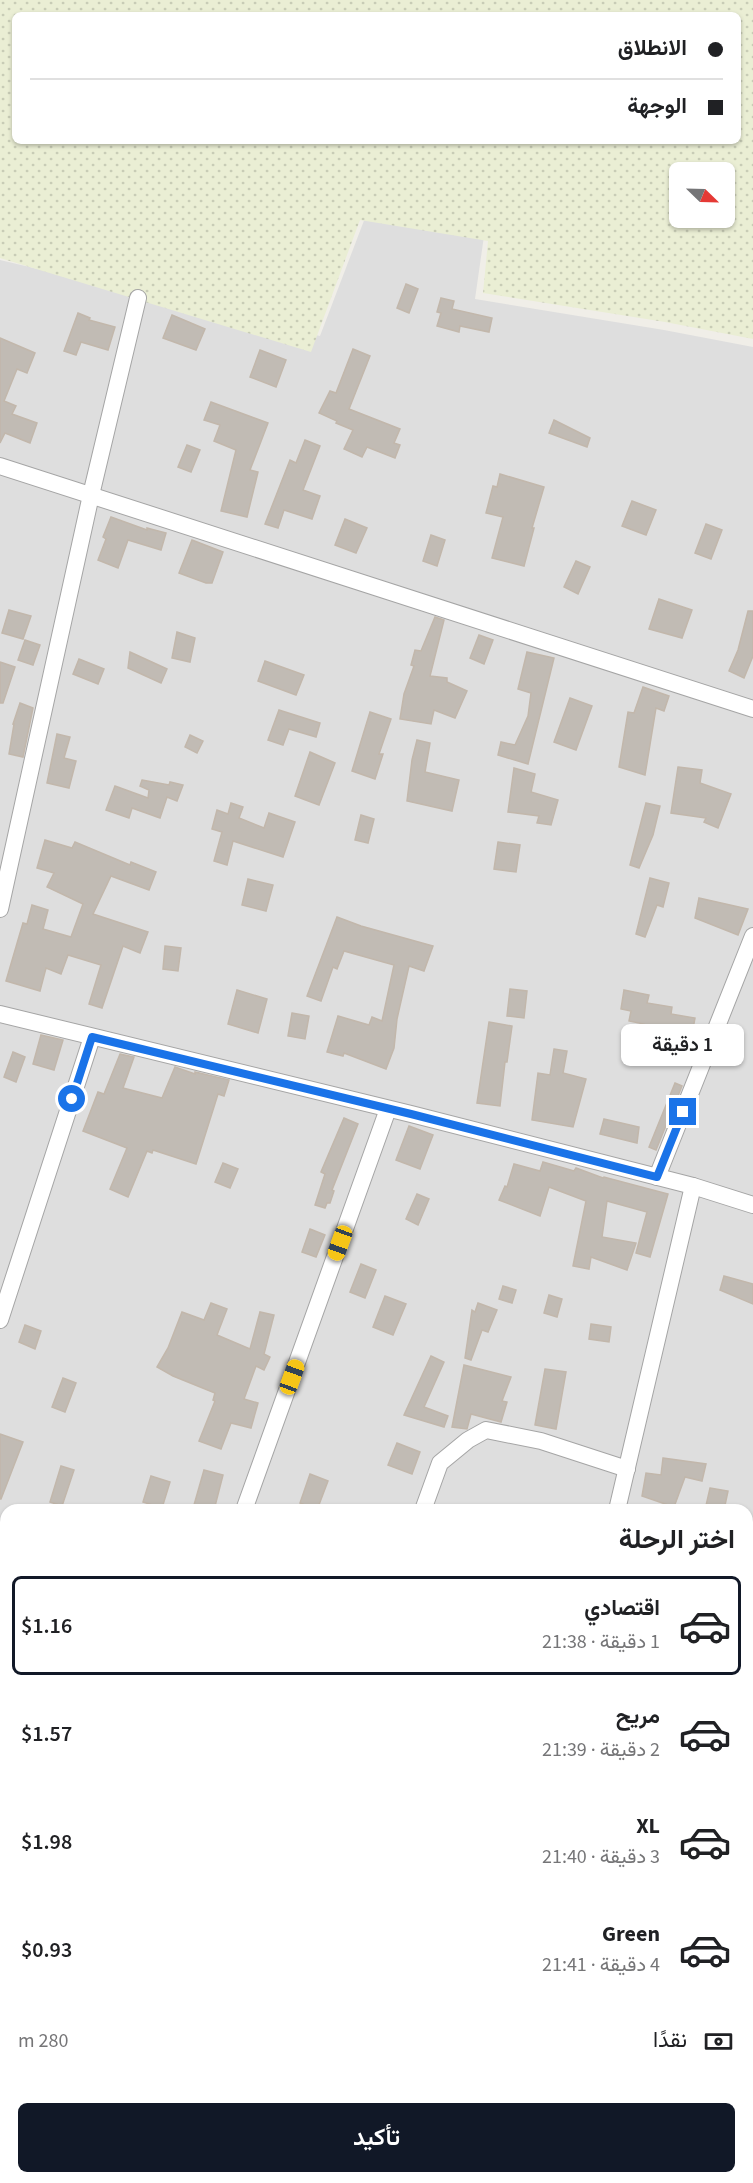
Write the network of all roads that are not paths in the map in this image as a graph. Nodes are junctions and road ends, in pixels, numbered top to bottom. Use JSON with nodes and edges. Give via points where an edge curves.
{"nodes":[{"id":1,"x":138,"y":298,"type":"dead end"},
{"id":2,"x":0,"y":466,"type":"edge"},
{"id":3,"x":91,"y":495,"type":"junction"},
{"id":4,"x":753,"y":709,"type":"edge"},
{"id":5,"x":0,"y":909,"type":"edge"},
{"id":6,"x":753,"y":936,"type":"edge"},
{"id":7,"x":0,"y":1014,"type":"edge"},
{"id":8,"x":92,"y":1037,"type":"junction"},
{"id":9,"x":388,"y":1109,"type":"junction"},
{"id":10,"x":657,"y":1177,"type":"junction"},
{"id":11,"x":693,"y":1186,"type":"junction"},
{"id":12,"x":753,"y":1204,"type":"edge"},
{"id":13,"x":0,"y":1320,"type":"edge"},
{"id":14,"x":627,"y":1468,"type":"junction"},
{"id":15,"x":246,"y":1504,"type":"edge"},
{"id":16,"x":425,"y":1504,"type":"edge"},
{"id":17,"x":618,"y":1504,"type":"edge"}],
"edges":[{"from":1,"to":3,"type":"street"},
{"from":2,"to":3,"type":"street"},
{"from":3,"to":4,"type":"street"},
{"from":3,"to":5,"type":"street"},
{"from":6,"to":10,"type":"street"},
{"from":7,"to":8,"type":"street"},
{"from":8,"to":9,"type":"street"},
{"from":8,"to":13,"type":"street"},
{"from":9,"to":10,"type":"street"},
{"from":9,"to":15,"type":"street"},
{"from":10,"to":11,"type":"street"},
{"from":11,"to":12,"type":"street"},
{"from":11,"to":14,"type":"street"},
{"from":14,"to":16,"type":"street","via":[[486,1430],[440,1463]]},
{"from":14,"to":17,"type":"street"}]}
